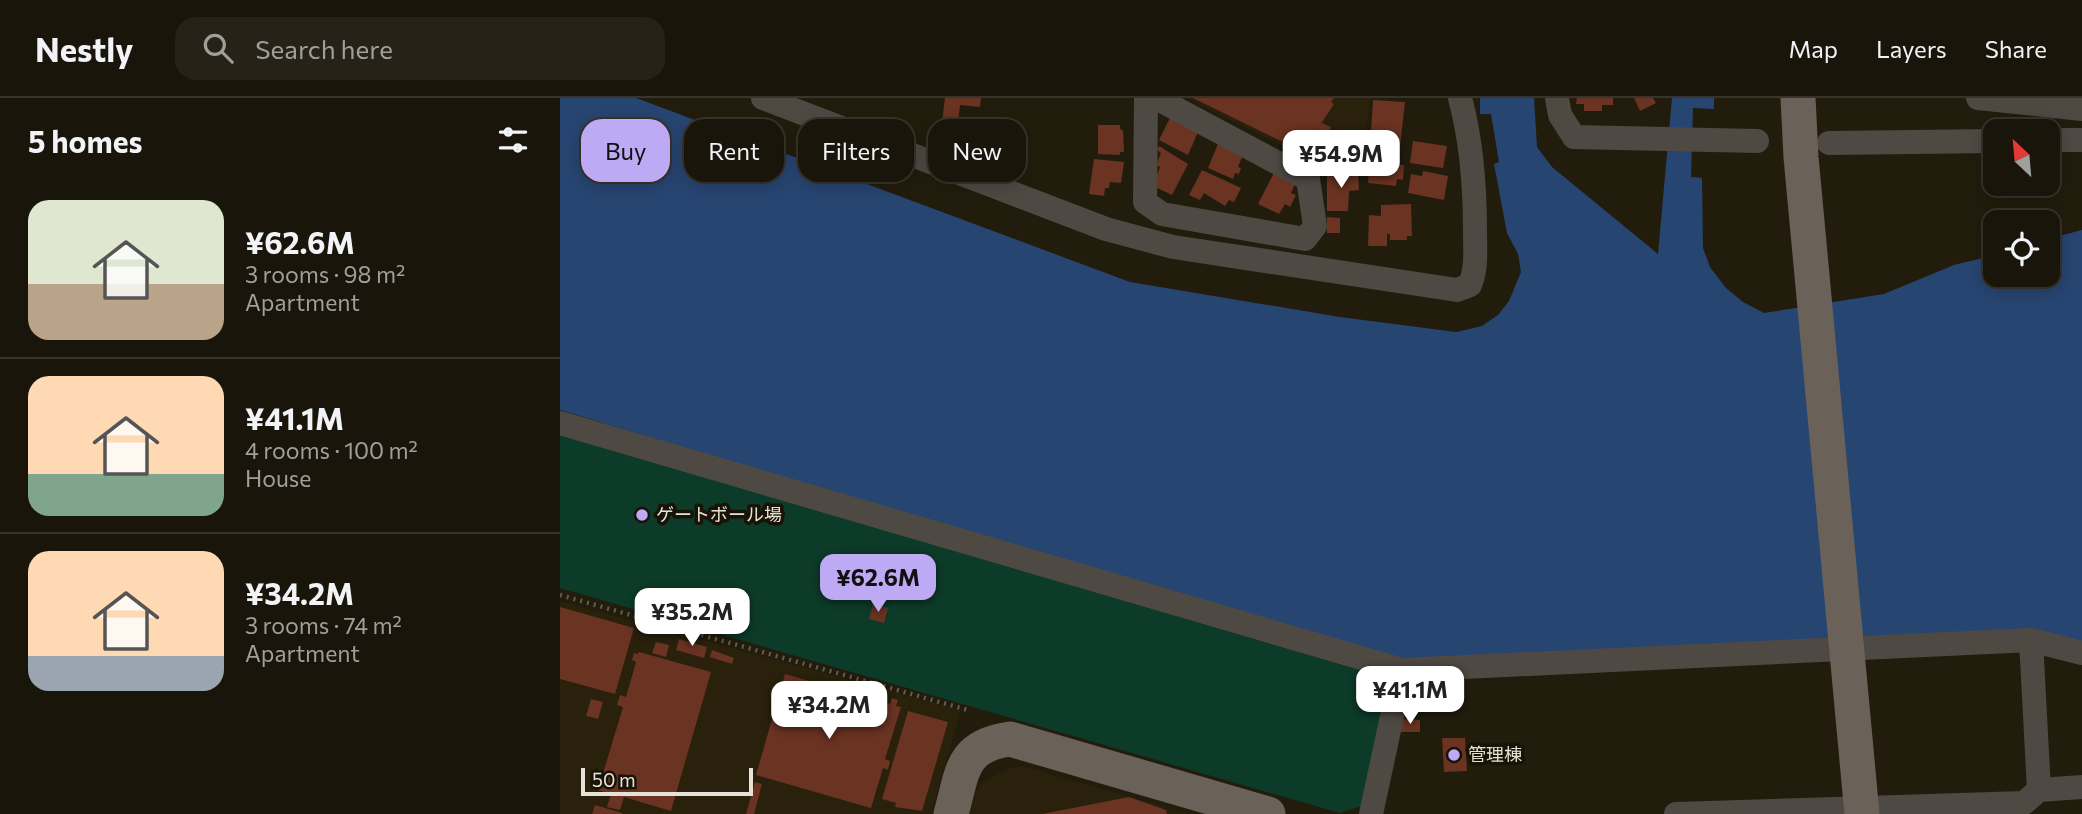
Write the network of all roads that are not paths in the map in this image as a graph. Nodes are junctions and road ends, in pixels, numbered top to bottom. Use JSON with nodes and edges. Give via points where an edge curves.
{"nodes":[{"id":1,"x":763,"y":98,"type":"edge"},
{"id":2,"x":1146,"y":98,"type":"edge"},
{"id":3,"x":1156,"y":98,"type":"edge"},
{"id":4,"x":1460,"y":98,"type":"edge"},
{"id":5,"x":1558,"y":98,"type":"edge"},
{"id":6,"x":1798,"y":98,"type":"edge"},
{"id":7,"x":1978,"y":98,"type":"edge"},
{"id":8,"x":2082,"y":110,"type":"edge"},
{"id":9,"x":2082,"y":139,"type":"edge"},
{"id":10,"x":2060,"y":140,"type":"edge"},
{"id":11,"x":1757,"y":141,"type":"dead end"},
{"id":12,"x":1983,"y":142,"type":"edge"},
{"id":13,"x":1815,"y":150,"type":"junction"},
{"id":14,"x":560,"y":423,"type":"edge"},
{"id":15,"x":2031,"y":640,"type":"junction"},
{"id":16,"x":2082,"y":653,"type":"edge"},
{"id":17,"x":1402,"y":670,"type":"junction"},
{"id":18,"x":2082,"y":787,"type":"edge"},
{"id":19,"x":2039,"y":790,"type":"junction"},
{"id":20,"x":951,"y":814,"type":"edge"},
{"id":21,"x":1268,"y":814,"type":"edge"},
{"id":22,"x":1371,"y":814,"type":"edge"},
{"id":23,"x":1676,"y":814,"type":"edge"},
{"id":24,"x":1862,"y":814,"type":"edge"}],
"edges":[{"from":1,"to":4,"type":"street","via":[[1105,229],[1173,247],[1457,290],[1470,285],[1475,272],[1475,191]]},
{"from":2,"to":3,"type":"street","via":[[1145,202],[1162,214],[1305,239],[1315,226],[1308,179]]},
{"from":5,"to":11,"type":"street","via":[[1560,115],[1574,137]]},
{"from":6,"to":13,"type":"street"},
{"from":7,"to":8,"type":"street"},
{"from":9,"to":10,"type":"street"},
{"from":12,"to":13,"type":"street"},
{"from":13,"to":24,"type":"street"},
{"from":14,"to":17,"type":"street"},
{"from":15,"to":16,"type":"street"},
{"from":15,"to":17,"type":"street"},
{"from":15,"to":19,"type":"street"},
{"from":17,"to":22,"type":"street"},
{"from":18,"to":19,"type":"street"},
{"from":19,"to":23,"type":"street","via":[[2024,803]]},
{"from":20,"to":21,"type":"street","via":[[965,762],[985,744],[1010,738]]}]}
